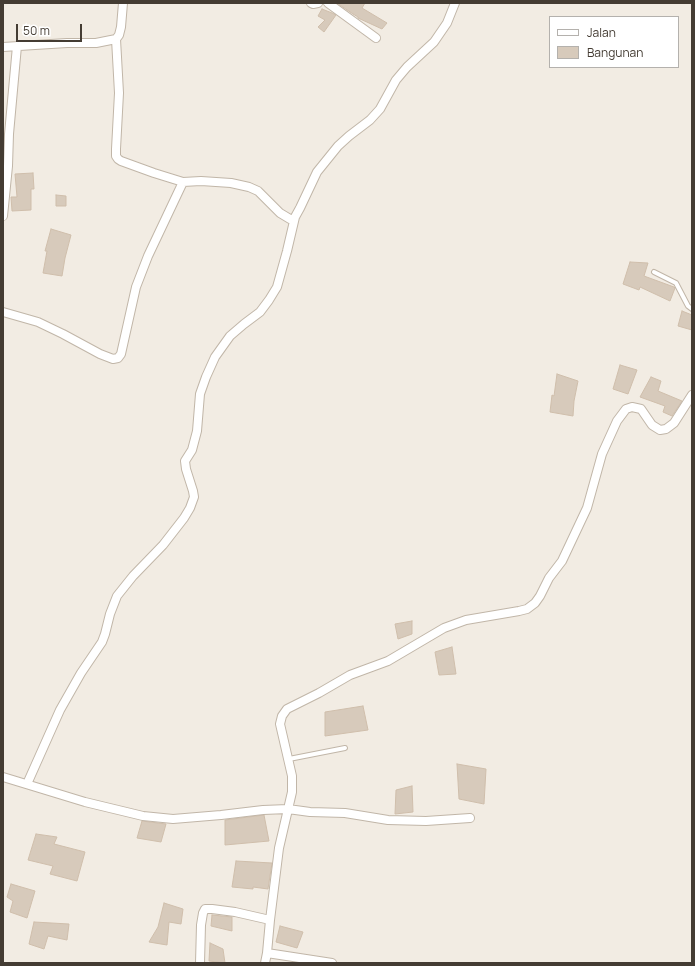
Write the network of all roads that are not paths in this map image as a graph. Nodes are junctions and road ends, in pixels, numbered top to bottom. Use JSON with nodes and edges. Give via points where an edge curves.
{"nodes":[{"id":1,"x":123,"y":3,"type":"edge"},
{"id":2,"x":311,"y":3,"type":"edge"},
{"id":3,"x":318,"y":3,"type":"edge"},
{"id":4,"x":328,"y":3,"type":"edge"},
{"id":5,"x":455,"y":3,"type":"edge"},
{"id":6,"x":376,"y":38,"type":"dead end"},
{"id":7,"x":116,"y":40,"type":"junction"},
{"id":8,"x":17,"y":46,"type":"junction"},
{"id":9,"x":3,"y":47,"type":"edge"},
{"id":10,"x":183,"y":182,"type":"junction"},
{"id":11,"x":3,"y":216,"type":"edge"},
{"id":12,"x":295,"y":217,"type":"junction"},
{"id":13,"x":654,"y":272,"type":"dead end"},
{"id":14,"x":692,"y":309,"type":"edge"},
{"id":15,"x":3,"y":312,"type":"edge"},
{"id":16,"x":692,"y":395,"type":"edge"},
{"id":17,"x":345,"y":748,"type":"dead end"},
{"id":18,"x":289,"y":759,"type":"junction"},
{"id":19,"x":3,"y":777,"type":"edge"},
{"id":20,"x":27,"y":784,"type":"junction"},
{"id":21,"x":288,"y":809,"type":"junction"},
{"id":22,"x":470,"y":818,"type":"dead end"},
{"id":23,"x":270,"y":920,"type":"junction"},
{"id":24,"x":267,"y":953,"type":"junction"},
{"id":25,"x":200,"y":963,"type":"edge"},
{"id":26,"x":265,"y":963,"type":"edge"},
{"id":27,"x":332,"y":963,"type":"edge"}],
"edges":[{"from":1,"to":7,"type":"street","via":[[121,27]]},
{"from":2,"to":3,"type":"street"},
{"from":4,"to":6,"type":"street"},
{"from":5,"to":12,"type":"street","via":[[434,42],[396,80],[380,109],[338,146],[317,172]]},
{"from":7,"to":8,"type":"street"},
{"from":7,"to":10,"type":"street","via":[[119,93],[116,156],[121,161]]},
{"from":8,"to":9,"type":"street"},
{"from":8,"to":11,"type":"street"},
{"from":10,"to":12,"type":"street","via":[[231,183],[249,187],[258,191],[290,219]]},
{"from":10,"to":15,"type":"street","via":[[136,287],[118,358],[113,359],[100,354],[38,322]]},
{"from":12,"to":20,"type":"street","via":[[277,287],[260,312],[230,336],[215,357],[206,377],[200,394],[197,431],[192,450],[185,462],[194,497],[190,508],[163,545],[117,596],[102,642],[60,710]]},
{"from":13,"to":14,"type":"lane","via":[[676,283]]},
{"from":16,"to":18,"type":"street","via":[[674,423],[666,429],[660,430],[652,425],[641,409],[626,409],[602,454],[587,508],[562,561],[535,602],[519,611],[466,620],[444,628],[388,661],[350,675],[286,709],[280,724]]},
{"from":17,"to":18,"type":"lane"},
{"from":18,"to":21,"type":"street","via":[[292,792]]},
{"from":19,"to":20,"type":"street"},
{"from":20,"to":21,"type":"street","via":[[85,802],[136,814],[173,819]]},
{"from":21,"to":22,"type":"street","via":[[345,813],[388,820]]},
{"from":21,"to":23,"type":"street","via":[[279,848]]},
{"from":23,"to":24,"type":"street"},
{"from":23,"to":25,"type":"street","via":[[235,912],[205,909],[201,924]]},
{"from":24,"to":26,"type":"street"},
{"from":24,"to":27,"type":"street"}]}
